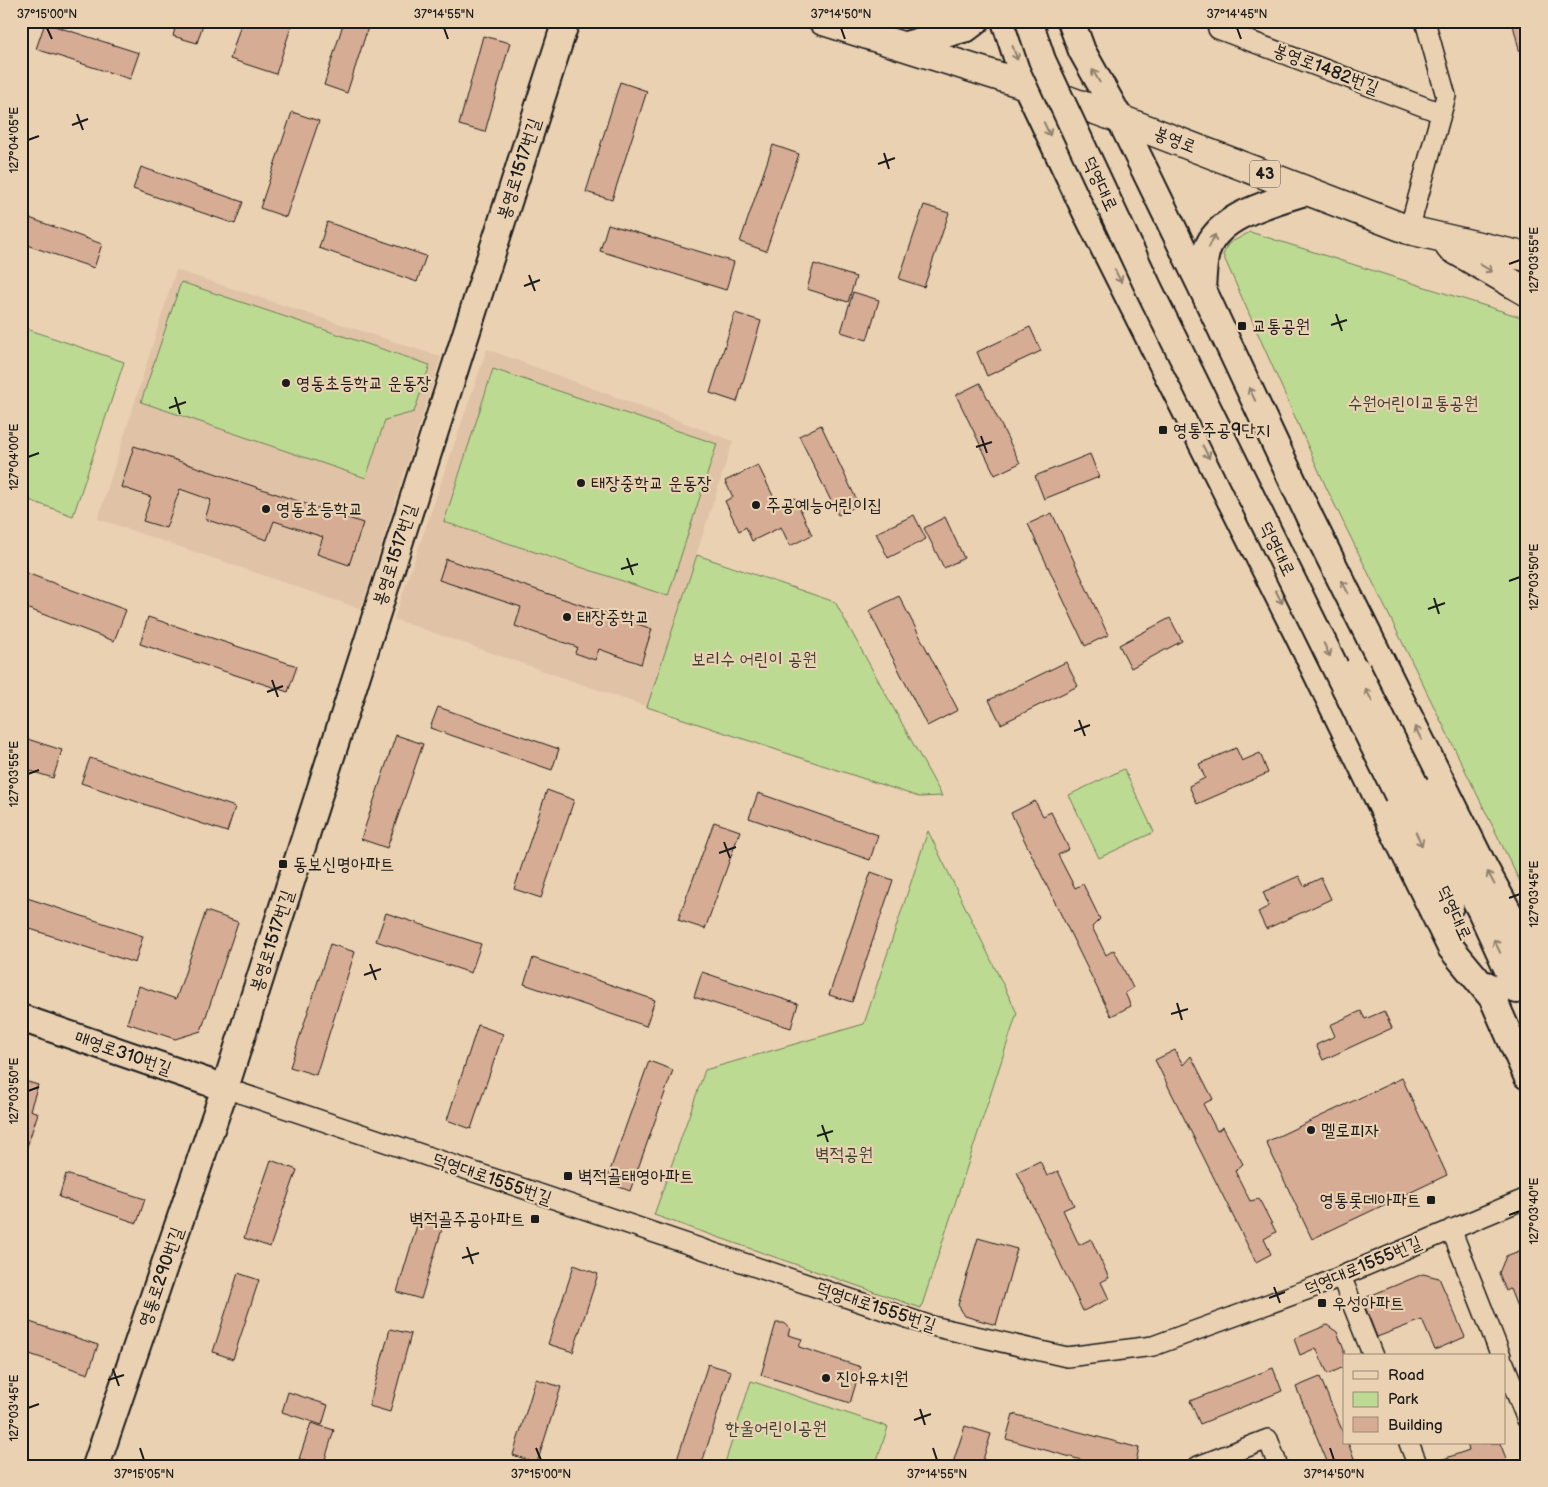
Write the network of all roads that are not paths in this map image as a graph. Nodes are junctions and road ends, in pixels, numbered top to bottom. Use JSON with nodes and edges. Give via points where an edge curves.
{"nodes":[{"id":1,"x":566,"y":21,"type":"edge"},
{"id":2,"x":823,"y":21,"type":"edge"},
{"id":3,"x":976,"y":21,"type":"edge"},
{"id":4,"x":1005,"y":21,"type":"edge"},
{"id":5,"x":1029,"y":21,"type":"edge"},
{"id":6,"x":1046,"y":21,"type":"edge"},
{"id":7,"x":1072,"y":21,"type":"edge"},
{"id":8,"x":1216,"y":21,"type":"edge"},
{"id":9,"x":1425,"y":21,"type":"edge"},
{"id":10,"x":902,"y":46,"type":"junction"},
{"id":11,"x":1026,"y":85,"type":"junction"},
{"id":12,"x":1441,"y":113,"type":"junction"},
{"id":13,"x":1120,"y":119,"type":"junction"},
{"id":14,"x":1307,"y":191,"type":"junction"},
{"id":15,"x":1419,"y":232,"type":"junction"},
{"id":16,"x":1527,"y":257,"type":"edge"},
{"id":17,"x":1202,"y":288,"type":"junction"},
{"id":18,"x":1527,"y":292,"type":"edge"},
{"id":19,"x":1407,"y":790,"type":"junction"},
{"id":20,"x":1522,"y":926,"type":"edge"},
{"id":21,"x":1513,"y":999,"type":"edge"},
{"id":22,"x":21,"y":1018,"type":"edge"},
{"id":23,"x":1527,"y":1076,"type":"edge"},
{"id":24,"x":225,"y":1088,"type":"junction"},
{"id":25,"x":1527,"y":1198,"type":"edge"},
{"id":26,"x":1451,"y":1229,"type":"junction"},
{"id":27,"x":1341,"y":1276,"type":"junction"},
{"id":28,"x":1372,"y":1354,"type":"edge"},
{"id":29,"x":1500,"y":1354,"type":"edge"},
{"id":30,"x":1506,"y":1368,"type":"edge"},
{"id":31,"x":1527,"y":1420,"type":"edge"},
{"id":32,"x":1409,"y":1444,"type":"edge"},
{"id":33,"x":96,"y":1466,"type":"edge"},
{"id":34,"x":1198,"y":1466,"type":"edge"},
{"id":35,"x":1278,"y":1466,"type":"edge"},
{"id":36,"x":1418,"y":1466,"type":"edge"}],
"edges":[{"from":1,"to":24,"type":"main road","name":"봉영로1517번길"},
{"from":2,"to":10,"type":"main road","name":"봉영로","number":"43"},
{"from":3,"to":10,"type":"main road","via":[[967,28]]},
{"from":4,"to":11,"type":"main road","one_way":true},
{"from":5,"to":19,"type":"main road","name":"덕영대로","one_way":true,"bridge":true,"via":[[1042,60],[1149,289]]},
{"from":19,"to":6,"type":"main road","name":"덕영대로","one_way":true,"bridge":true,"via":[[1160,283]]},
{"from":13,"to":7,"type":"main road","one_way":true,"via":[[1082,51]]},
{"from":8,"to":12,"type":"street","name":"봉영로1482번길","via":[[1218,29]]},
{"from":9,"to":12,"type":"street","via":[[1446,96]]},
{"from":10,"to":11,"type":"main road","name":"봉영로","number":"43"},
{"from":11,"to":13,"type":"main road","name":"봉영로","number":"43"},
{"from":11,"to":21,"type":"main road","one_way":true,"via":[[1451,948]]},
{"from":12,"to":15,"type":"street"},
{"from":13,"to":14,"type":"main road","name":"봉영로","number":"43"},
{"from":13,"to":17,"type":"main road"},
{"from":14,"to":15,"type":"main road","name":"봉영로","number":"43"},
{"from":17,"to":14,"type":"main road","one_way":true,"via":[[1205,255],[1221,228],[1238,216]]},
{"from":15,"to":16,"type":"main road","name":"봉영로","number":"43"},
{"from":15,"to":18,"type":"main road","one_way":true},
{"from":20,"to":17,"type":"main road","one_way":true,"via":[[1486,869],[1310,518]]},
{"from":19,"to":21,"type":"main road","name":"덕영대로","via":[[1481,911]]},
{"from":20,"to":21,"type":"main road"},
{"from":21,"to":23,"type":"main road","name":"덕영대로"},
{"from":22,"to":24,"type":"main road","name":"매영로310번길"},
{"from":24,"to":27,"type":"street","name":"덕영대로1555번길","via":[[928,1325],[1067,1357],[1153,1346]]},
{"from":24,"to":33,"type":"main road","name":"영통로290번길"},
{"from":25,"to":26,"type":"street","name":"덕영대로1555번길"},
{"from":26,"to":27,"type":"street","name":"덕영대로1555번길"},
{"from":26,"to":29,"type":"street"},
{"from":27,"to":28,"type":"street"},
{"from":30,"to":31,"type":"street"},
{"from":32,"to":36,"type":"street"},
{"from":34,"to":35,"type":"street","via":[[1268,1439]]}]}
